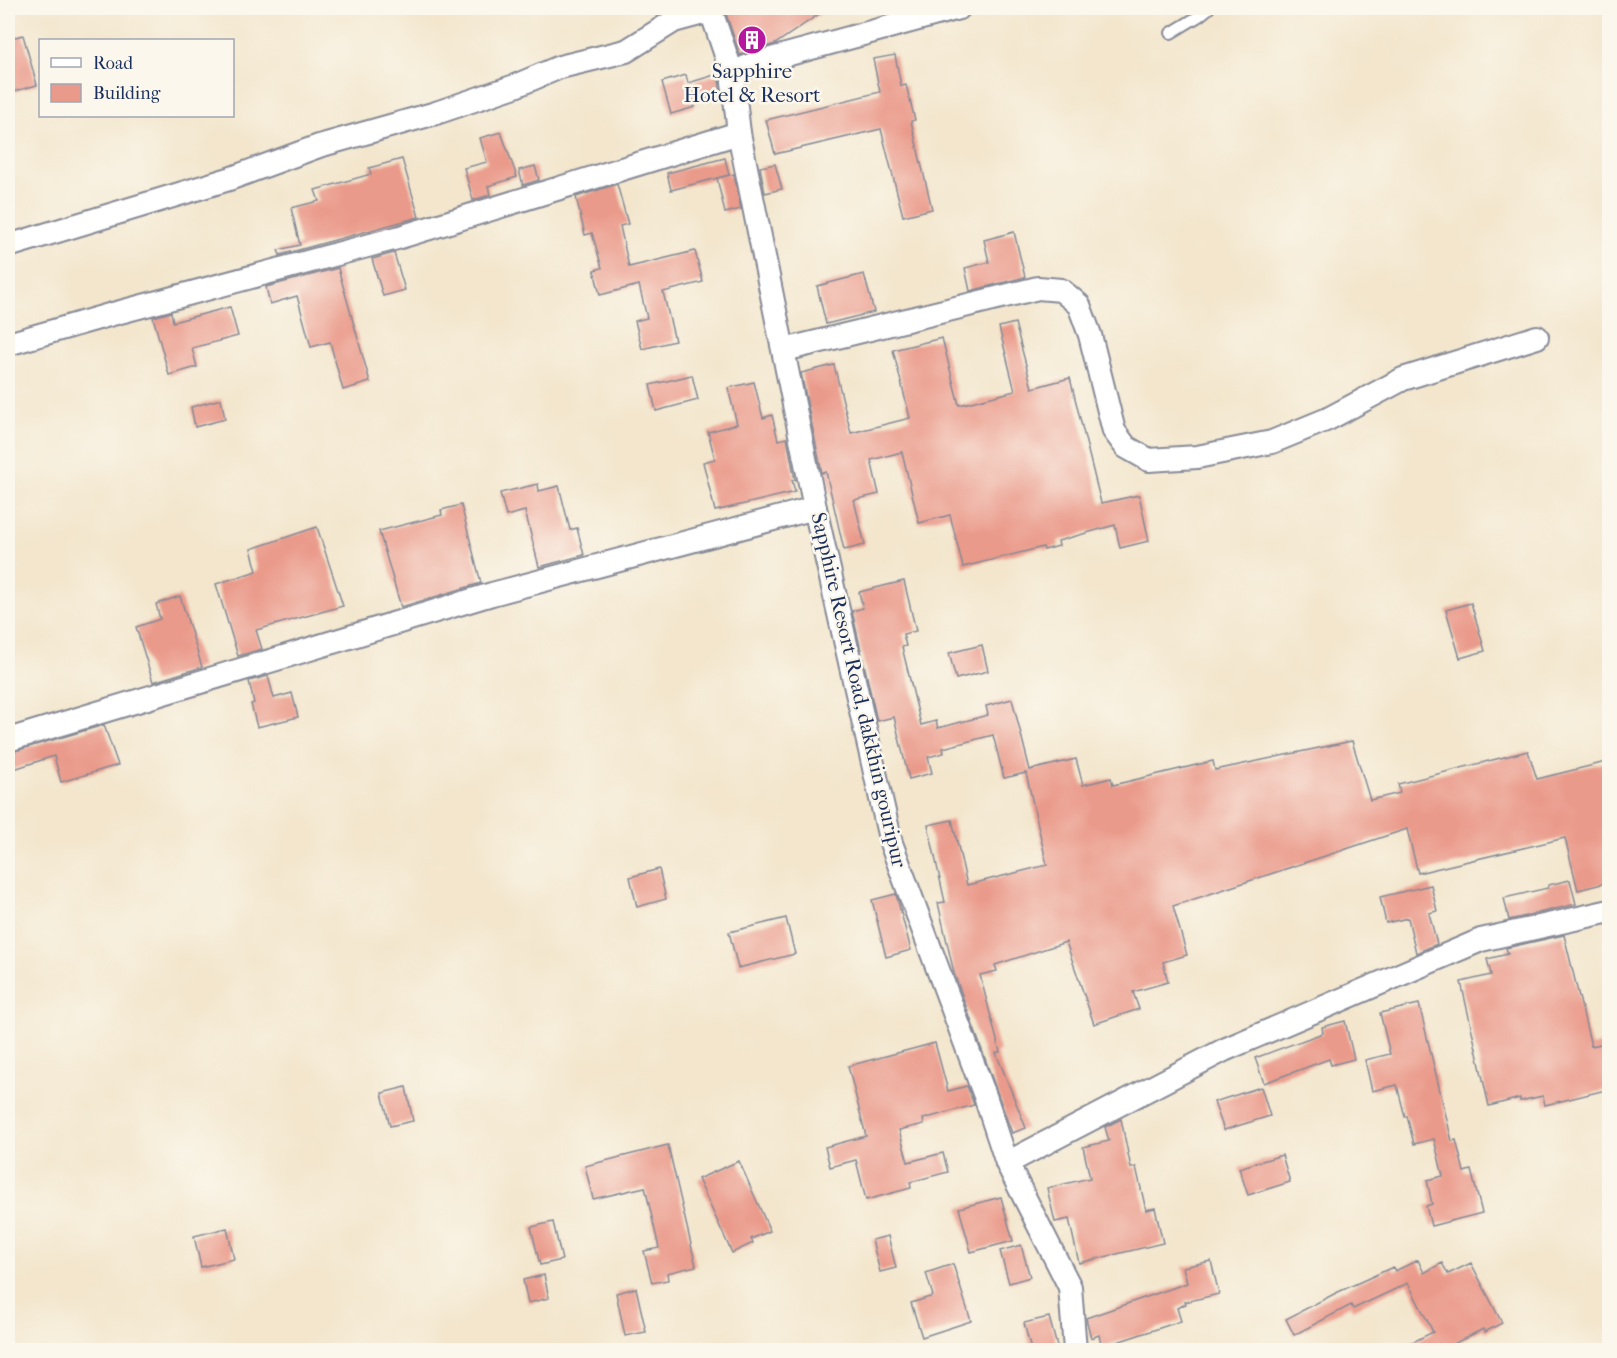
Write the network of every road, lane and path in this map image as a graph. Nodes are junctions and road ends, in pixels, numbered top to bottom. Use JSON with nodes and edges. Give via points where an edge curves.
{"nodes":[{"id":1,"x":959,"y":8,"type":"edge"},
{"id":2,"x":1209,"y":8,"type":"edge"},
{"id":3,"x":710,"y":9,"type":"edge"},
{"id":4,"x":1171,"y":33,"type":"dead end"},
{"id":5,"x":732,"y":73,"type":"junction"},
{"id":6,"x":739,"y":133,"type":"junction"},
{"id":7,"x":8,"y":246,"type":"edge"},
{"id":8,"x":1537,"y":337,"type":"dead end"},
{"id":9,"x":8,"y":344,"type":"edge"},
{"id":10,"x":784,"y":350,"type":"junction"},
{"id":11,"x":815,"y":507,"type":"junction"},
{"id":12,"x":8,"y":740,"type":"edge"},
{"id":13,"x":1610,"y":910,"type":"edge"},
{"id":14,"x":1007,"y":1163,"type":"junction"},
{"id":15,"x":1075,"y":1350,"type":"edge"}],
"edges":[{"from":1,"to":5,"type":"street"},
{"from":2,"to":4,"type":"lane"},
{"from":3,"to":5,"type":"street","name":"Sapphire Resort Road, dakkhin gouripur"},
{"from":3,"to":7,"type":"street","via":[[674,21],[626,51],[560,67],[436,113],[319,146],[229,179]]},
{"from":5,"to":6,"type":"street","name":"Sapphire Resort Road, dakkhin gouripur"},
{"from":6,"to":9,"type":"street","via":[[397,238]]},
{"from":6,"to":10,"type":"street","name":"Sapphire Resort Road, dakkhin gouripur"},
{"from":8,"to":10,"type":"street","via":[[1403,379],[1328,419],[1272,442],[1197,457],[1149,460],[1126,447],[1114,431],[1087,325],[1079,305],[1061,290],[1038,288]]},
{"from":10,"to":11,"type":"street","name":"Sapphire Resort Road, dakkhin gouripur"},
{"from":11,"to":12,"type":"street","via":[[492,594]]},
{"from":11,"to":14,"type":"street","name":"Sapphire Resort Road, dakkhin gouripur","via":[[891,843]]},
{"from":13,"to":14,"type":"street","via":[[1481,940],[1224,1050]]},
{"from":14,"to":15,"type":"street","name":"Sapphire Resort Road, dakkhin gouripur","via":[[1070,1287]]}]}
